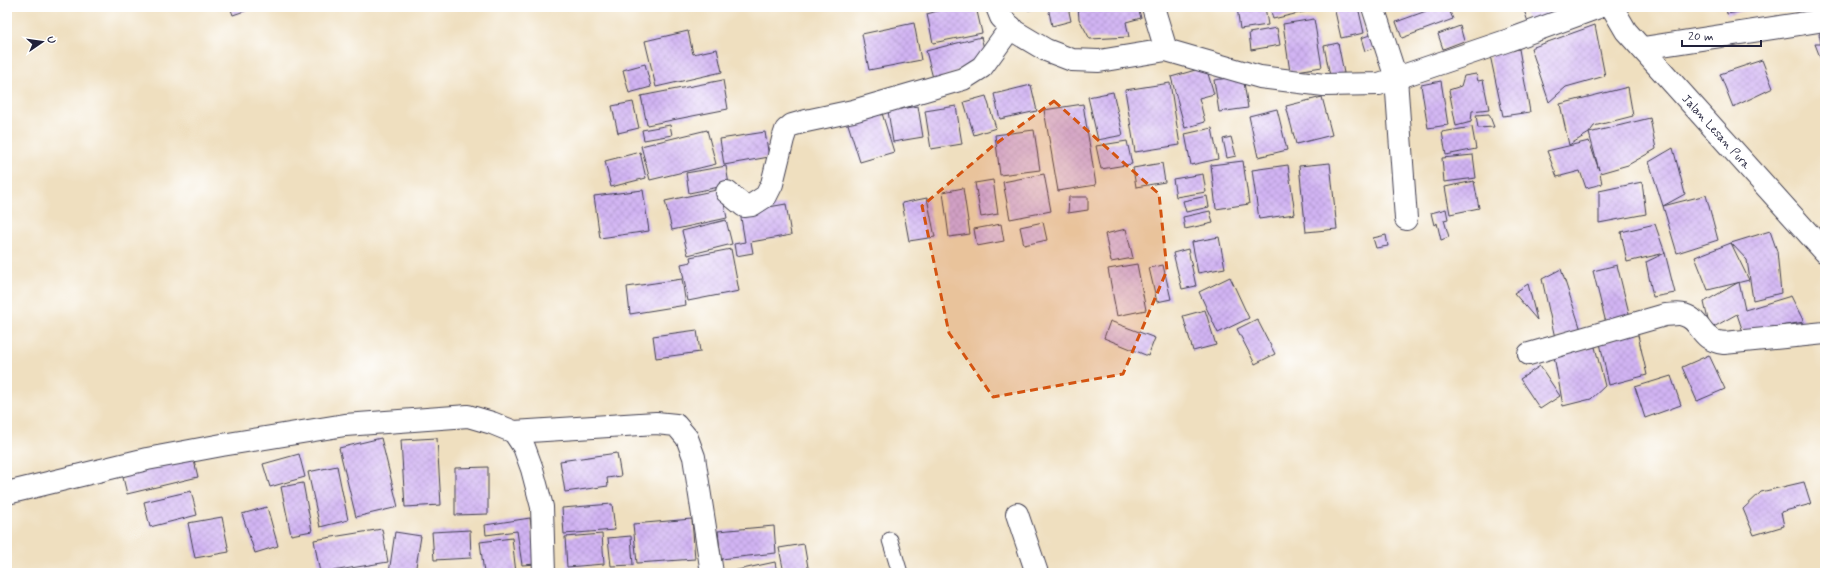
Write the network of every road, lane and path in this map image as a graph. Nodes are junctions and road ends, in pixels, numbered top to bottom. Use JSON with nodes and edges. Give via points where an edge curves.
{"nodes":[{"id":1,"x":997,"y":7,"type":"edge"},
{"id":2,"x":1153,"y":7,"type":"edge"},
{"id":3,"x":1373,"y":7,"type":"edge"},
{"id":4,"x":1599,"y":7,"type":"edge"},
{"id":5,"x":1612,"y":7,"type":"edge"},
{"id":6,"x":1825,"y":20,"type":"edge"},
{"id":7,"x":1011,"y":27,"type":"junction"},
{"id":8,"x":1643,"y":48,"type":"junction"},
{"id":9,"x":1166,"y":50,"type":"junction"},
{"id":10,"x":1396,"y":78,"type":"junction"},
{"id":11,"x":727,"y":192,"type":"dead end"},
{"id":12,"x":1406,"y":219,"type":"dead end"},
{"id":13,"x":1825,"y":252,"type":"edge"},
{"id":14,"x":1825,"y":333,"type":"edge"},
{"id":15,"x":1529,"y":354,"type":"dead end"},
{"id":16,"x":514,"y":432,"type":"junction"},
{"id":17,"x":7,"y":493,"type":"edge"},
{"id":18,"x":1017,"y":514,"type":"dead end"},
{"id":19,"x":890,"y":540,"type":"dead end"},
{"id":20,"x":544,"y":573,"type":"edge"},
{"id":21,"x":712,"y":573,"type":"edge"},
{"id":22,"x":900,"y":573,"type":"edge"},
{"id":23,"x":1037,"y":573,"type":"edge"}],
"edges":[{"from":1,"to":7,"type":"street","via":[[1001,17]]},
{"from":2,"to":9,"type":"street"},
{"from":3,"to":10,"type":"street"},
{"from":4,"to":10,"type":"street"},
{"from":5,"to":8,"type":"street","name":"Jalan Lesan Pura","via":[[1626,31]]},
{"from":6,"to":8,"type":"street"},
{"from":7,"to":9,"type":"street","via":[[1014,32],[1046,50],[1072,60],[1099,61]]},
{"from":7,"to":11,"type":"street","via":[[982,68],[963,80],[792,125],[786,130],[772,184],[766,196],[752,205],[744,206]]},
{"from":8,"to":13,"type":"street","name":"Jalan Lesan Pura"},
{"from":9,"to":10,"type":"street","via":[[1260,77],[1324,85],[1379,84]]},
{"from":10,"to":12,"type":"street"},
{"from":14,"to":15,"type":"street","via":[[1713,342],[1705,336],[1693,319],[1683,314],[1665,315]]},
{"from":16,"to":17,"type":"street","via":[[468,416],[346,425],[147,459]]},
{"from":16,"to":20,"type":"street","via":[[524,447],[542,507]]},
{"from":16,"to":21,"type":"street","via":[[656,423],[676,425],[687,438],[694,457]]},
{"from":18,"to":23,"type":"street"},
{"from":19,"to":22,"type":"lane"}]}
